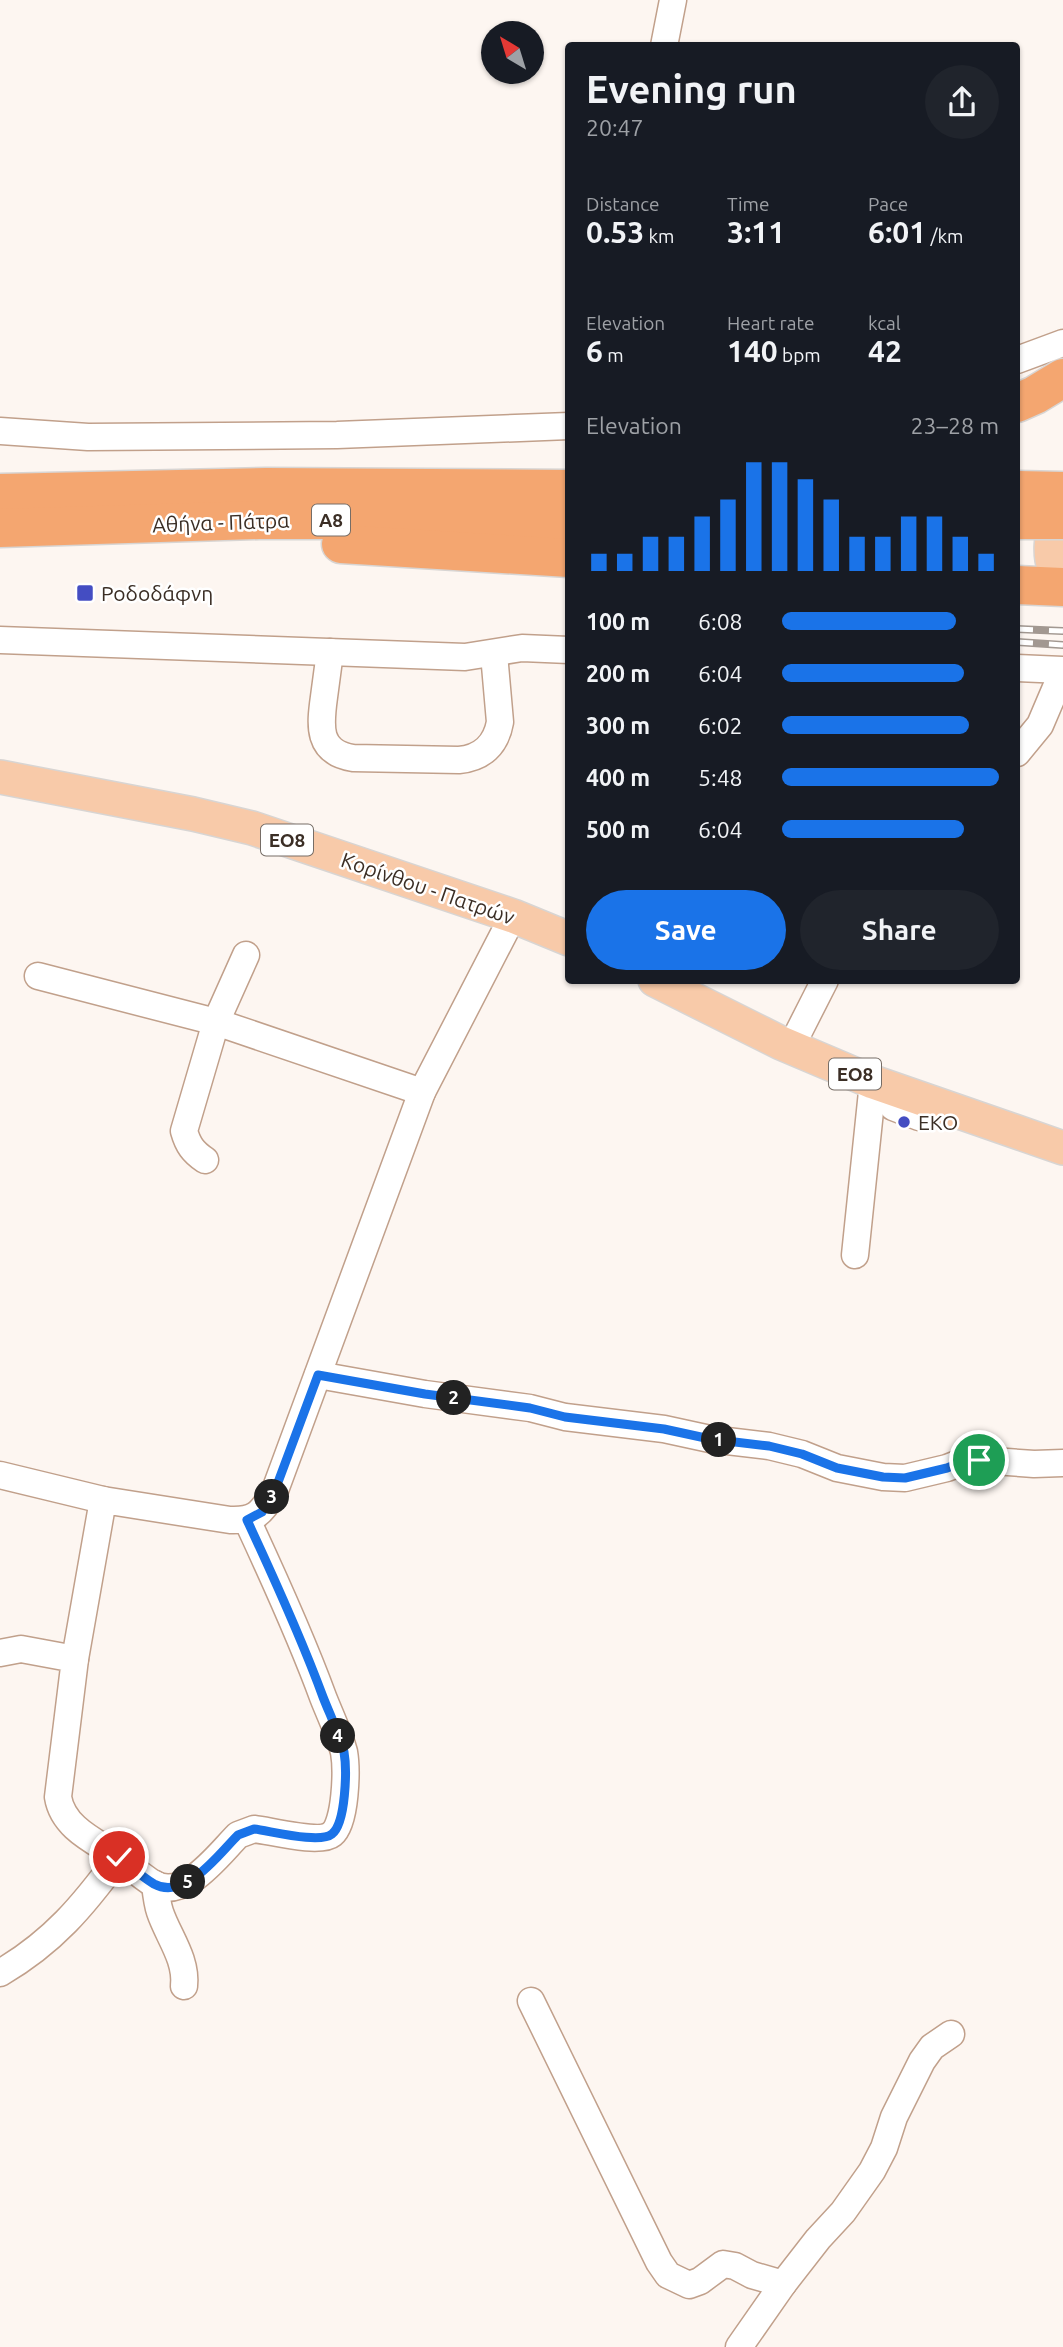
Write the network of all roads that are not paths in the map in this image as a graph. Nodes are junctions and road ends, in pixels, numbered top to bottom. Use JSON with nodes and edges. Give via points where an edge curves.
{"nodes":[{"id":1,"x":673,"y":0,"type":"edge"},
{"id":2,"x":665,"y":42,"type":"edge"},
{"id":3,"x":1063,"y":343,"type":"edge"},
{"id":4,"x":1020,"y":359,"type":"edge"},
{"id":5,"x":1063,"y":378,"type":"edge"},
{"id":6,"x":1020,"y":402,"type":"edge"},
{"id":7,"x":565,"y":426,"type":"edge"},
{"id":8,"x":0,"y":431,"type":"edge"},
{"id":9,"x":565,"y":462,"type":"edge"},
{"id":10,"x":266,"y":487,"type":"junction"},
{"id":11,"x":565,"y":489,"type":"edge"},
{"id":12,"x":1063,"y":490,"type":"edge"},
{"id":13,"x":0,"y":493,"type":"edge"},
{"id":14,"x":1020,"y":499,"type":"edge"},
{"id":15,"x":1020,"y":501,"type":"edge"},
{"id":16,"x":565,"y":520,"type":"edge"},
{"id":17,"x":1063,"y":520,"type":"edge"},
{"id":18,"x":94,"y":527,"type":"junction"},
{"id":19,"x":0,"y":528,"type":"edge"},
{"id":20,"x":565,"y":558,"type":"edge"},
{"id":21,"x":1020,"y":585,"type":"edge"},
{"id":22,"x":1063,"y":585,"type":"edge"},
{"id":23,"x":0,"y":640,"type":"edge"},
{"id":24,"x":565,"y":650,"type":"edge"},
{"id":25,"x":330,"y":652,"type":"junction"},
{"id":26,"x":494,"y":654,"type":"junction"},
{"id":27,"x":1020,"y":668,"type":"edge"},
{"id":28,"x":1063,"y":670,"type":"edge"},
{"id":29,"x":1020,"y":749,"type":"edge"},
{"id":30,"x":0,"y":777,"type":"edge"},
{"id":31,"x":513,"y":916,"type":"junction"},
{"id":32,"x":565,"y":931,"type":"edge"},
{"id":33,"x":246,"y":955,"type":"dead end"},
{"id":34,"x":38,"y":976,"type":"dead end"},
{"id":35,"x":662,"y":984,"type":"edge"},
{"id":36,"x":823,"y":984,"type":"edge"},
{"id":37,"x":216,"y":1023,"type":"junction"},
{"id":38,"x":791,"y":1047,"type":"junction"},
{"id":39,"x":878,"y":1084,"type":"junction"},
{"id":40,"x":422,"y":1092,"type":"junction"},
{"id":41,"x":1063,"y":1148,"type":"edge"},
{"id":42,"x":205,"y":1160,"type":"dead end"},
{"id":43,"x":855,"y":1255,"type":"dead end"},
{"id":44,"x":318,"y":1375,"type":"junction"},
{"id":45,"x":1063,"y":1464,"type":"edge"},
{"id":46,"x":0,"y":1475,"type":"edge"},
{"id":47,"x":103,"y":1500,"type":"junction"},
{"id":48,"x":247,"y":1520,"type":"junction"},
{"id":49,"x":0,"y":1653,"type":"edge"},
{"id":50,"x":75,"y":1659,"type":"junction"},
{"id":51,"x":119,"y":1857,"type":"junction"},
{"id":52,"x":155,"y":1884,"type":"junction"},
{"id":53,"x":0,"y":1973,"type":"edge"},
{"id":54,"x":184,"y":1986,"type":"dead end"},
{"id":55,"x":531,"y":2001,"type":"dead end"},
{"id":56,"x":951,"y":2034,"type":"dead end"},
{"id":57,"x":783,"y":2284,"type":"junction"},
{"id":58,"x":739,"y":2347,"type":"edge"}],
"edges":[{"from":1,"to":2,"type":"street"},
{"from":3,"to":4,"type":"street"},
{"from":5,"to":6,"type":"highway"},
{"from":7,"to":8,"type":"street","via":[[337,435],[88,437]]},
{"from":9,"to":10,"type":"highway"},
{"from":10,"to":11,"type":"highway","name":"Αθήνα - Πάτρα","number":"Α8"},
{"from":10,"to":13,"type":"highway","name":"Αθήνα - Πάτρα","number":"Α8"},
{"from":12,"to":14,"type":"highway","bridge":true},
{"from":12,"to":22,"type":"main road","via":[[1050,554]]},
{"from":15,"to":17,"type":"highway","bridge":true},
{"from":16,"to":18,"type":"highway","name":"Αθήνα - Πάτρα","number":"Α8","via":[[259,520]]},
{"from":18,"to":19,"type":"highway","name":"Αθήνα - Πάτρα","number":"Α8"},
{"from":18,"to":20,"type":"highway"},
{"from":21,"to":22,"type":"highway"},
{"from":23,"to":25,"type":"street"},
{"from":24,"to":26,"type":"street","via":[[522,648]]},
{"from":25,"to":26,"type":"street"},
{"from":25,"to":26,"type":"street","via":[[320,729],[330,748],[353,758],[459,760],[479,755],[498,732]]},
{"from":27,"to":28,"type":"street"},
{"from":28,"to":29,"type":"street","via":[[1040,725]]},
{"from":30,"to":31,"type":"main road","name":"Κορίνθου - Πατρών","number":"ΕΟ8","via":[[252,828]]},
{"from":31,"to":32,"type":"main road","name":"Κορίνθου - Πατρών","number":"ΕΟ8"},
{"from":31,"to":40,"type":"street"},
{"from":33,"to":37,"type":"street"},
{"from":34,"to":37,"type":"street"},
{"from":35,"to":38,"type":"main road","number":"ΕΟ8"},
{"from":36,"to":38,"type":"street"},
{"from":37,"to":40,"type":"street"},
{"from":37,"to":42,"type":"street","via":[[184,1131],[195,1153]]},
{"from":38,"to":39,"type":"main road","number":"ΕΟ8"},
{"from":39,"to":41,"type":"main road","number":"ΕΟ8"},
{"from":39,"to":43,"type":"street"},
{"from":40,"to":44,"type":"street"},
{"from":44,"to":45,"type":"street","via":[[769,1446],[883,1477],[905,1478],[979,1460]]},
{"from":44,"to":48,"type":"street","via":[[274,1493],[262,1512]]},
{"from":46,"to":47,"type":"street"},
{"from":47,"to":48,"type":"street"},
{"from":47,"to":50,"type":"street"},
{"from":48,"to":52,"type":"street","via":[[344,1753],[339,1825],[326,1838],[254,1829],[238,1835],[186,1884],[167,1888]]},
{"from":49,"to":50,"type":"street","via":[[21,1649]]},
{"from":50,"to":51,"type":"street","via":[[59,1807],[79,1832]]},
{"from":51,"to":52,"type":"street"},
{"from":51,"to":53,"type":"street","via":[[58,1931]]},
{"from":52,"to":54,"type":"street","via":[[159,1910],[181,1960]]},
{"from":55,"to":57,"type":"street","via":[[668,2275],[689,2284],[723,2264]]},
{"from":56,"to":57,"type":"street","via":[[922,2061],[872,2171]]},
{"from":57,"to":58,"type":"street"}]}
